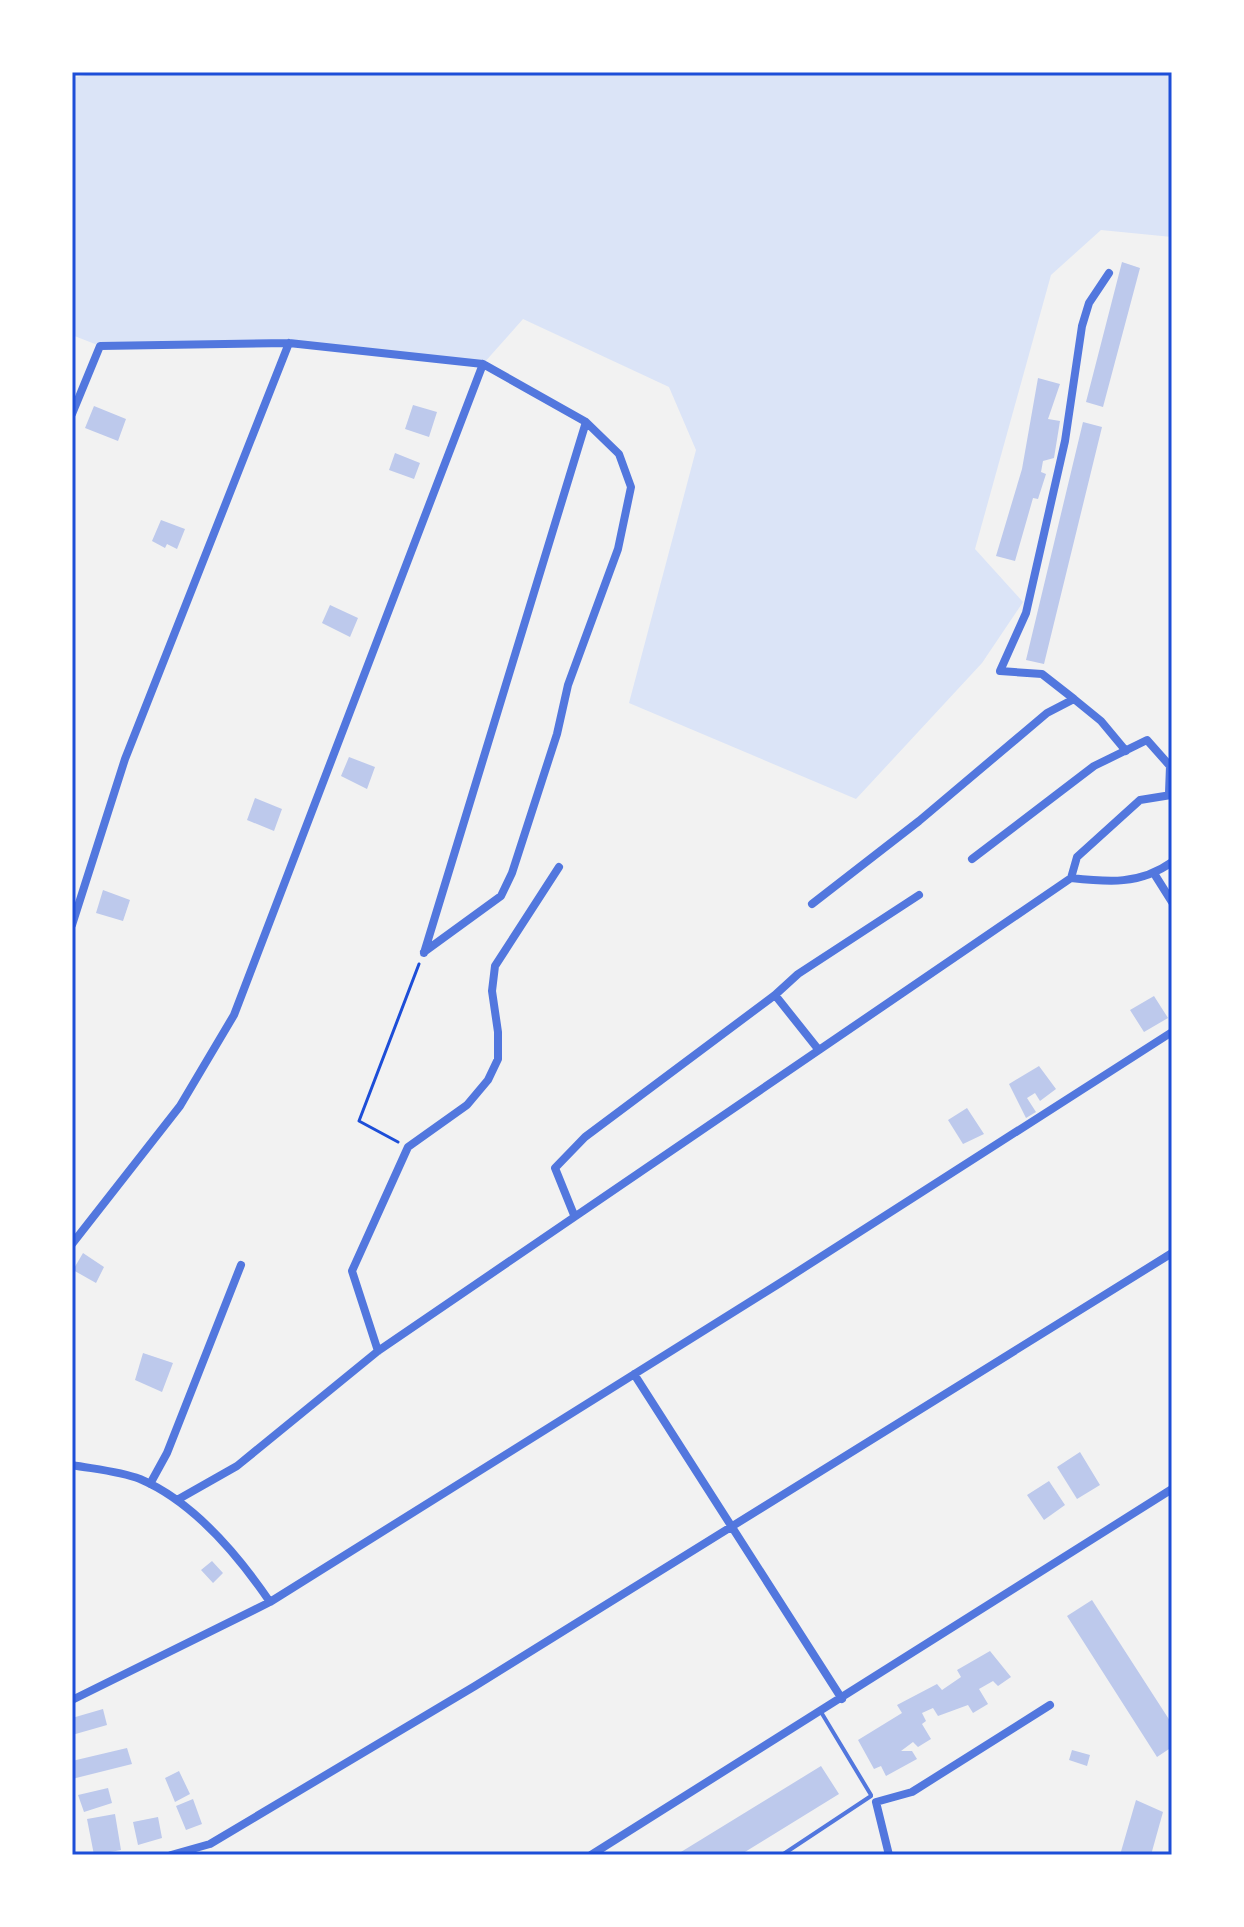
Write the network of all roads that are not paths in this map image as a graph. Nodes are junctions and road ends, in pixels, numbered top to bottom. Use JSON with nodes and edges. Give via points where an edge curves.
{"nodes":[{"id":1,"x":1109,"y":273,"type":"dead end"},
{"id":2,"x":289,"y":343,"type":"junction"},
{"id":3,"x":483,"y":364,"type":"junction"},
{"id":4,"x":72,"y":414,"type":"edge"},
{"id":5,"x":586,"y":422,"type":"junction"},
{"id":6,"x":1074,"y":699,"type":"junction"},
{"id":7,"x":1126,"y":751,"type":"junction"},
{"id":8,"x":1171,"y":794,"type":"edge"},
{"id":9,"x":972,"y":859,"type":"dead end"},
{"id":10,"x":1172,"y":862,"type":"edge"},
{"id":11,"x":559,"y":867,"type":"dead end"},
{"id":12,"x":1155,"y":875,"type":"junction"},
{"id":13,"x":1071,"y":878,"type":"junction"},
{"id":14,"x":919,"y":895,"type":"dead end"},
{"id":15,"x":1172,"y":902,"type":"edge"},
{"id":16,"x":75,"y":904,"type":"edge"},
{"id":17,"x":812,"y":904,"type":"dead end"},
{"id":18,"x":72,"y":925,"type":"edge"},
{"id":19,"x":775,"y":995,"type":"junction"},
{"id":20,"x":1172,"y":1032,"type":"edge"},
{"id":21,"x":818,"y":1049,"type":"junction"},
{"id":22,"x":574,"y":1215,"type":"junction"},
{"id":23,"x":72,"y":1244,"type":"edge"},
{"id":24,"x":1172,"y":1253,"type":"edge"},
{"id":25,"x":241,"y":1265,"type":"dead end"},
{"id":26,"x":378,"y":1351,"type":"junction"},
{"id":27,"x":634,"y":1374,"type":"junction"},
{"id":28,"x":72,"y":1465,"type":"edge"},
{"id":29,"x":150,"y":1484,"type":"junction"},
{"id":30,"x":1172,"y":1489,"type":"edge"},
{"id":31,"x":177,"y":1500,"type":"junction"},
{"id":32,"x":730,"y":1524,"type":"junction"},
{"id":33,"x":270,"y":1602,"type":"junction"},
{"id":34,"x":842,"y":1699,"type":"junction"},
{"id":35,"x":72,"y":1700,"type":"edge"},
{"id":36,"x":1050,"y":1705,"type":"dead end"},
{"id":37,"x":821,"y":1712,"type":"junction"},
{"id":38,"x":874,"y":1799,"type":"junction"},
{"id":39,"x":171,"y":1855,"type":"edge"},
{"id":40,"x":591,"y":1855,"type":"edge"},
{"id":41,"x":782,"y":1855,"type":"edge"},
{"id":42,"x":889,"y":1855,"type":"edge"}],
"edges":[{"from":1,"to":6,"type":"street","via":[[1089,303],[1082,326],[1065,441],[1026,613],[1000,671],[1042,674]]},
{"from":2,"to":3,"type":"street"},
{"from":2,"to":4,"type":"street","via":[[100,346]]},
{"from":2,"to":16,"type":"street","via":[[125,759]]},
{"from":3,"to":5,"type":"street"},
{"from":3,"to":23,"type":"street","via":[[234,1015],[180,1106]]},
{"from":5,"to":5,"type":"street","via":[[424,953],[501,896],[618,549],[631,487],[619,454]]},
{"from":6,"to":7,"type":"street"},
{"from":6,"to":17,"type":"street","via":[[1047,713]]},
{"from":7,"to":8,"type":"street","via":[[1147,740],[1170,766]]},
{"from":7,"to":9,"type":"street","via":[[1094,766]]},
{"from":8,"to":13,"type":"street","via":[[1140,800],[1077,857]]},
{"from":10,"to":12,"type":"street"},
{"from":11,"to":26,"type":"street","via":[[495,966],[498,1059],[488,1080],[467,1105],[408,1147],[352,1271]]},
{"from":12,"to":13,"type":"street","via":[[1115,883]]},
{"from":12,"to":15,"type":"street"},
{"from":13,"to":21,"type":"street"},
{"from":14,"to":19,"type":"street","via":[[798,974]]},
{"from":16,"to":18,"type":"street"},
{"from":19,"to":21,"type":"street"},
{"from":19,"to":22,"type":"street","via":[[585,1137],[555,1168]]},
{"from":20,"to":27,"type":"street"},
{"from":21,"to":22,"type":"street"},
{"from":22,"to":26,"type":"street"},
{"from":24,"to":32,"type":"street"},
{"from":25,"to":29,"type":"street"},
{"from":26,"to":31,"type":"street","via":[[237,1466]]},
{"from":27,"to":32,"type":"street"},
{"from":27,"to":33,"type":"street"},
{"from":28,"to":29,"type":"street"},
{"from":29,"to":31,"type":"street"},
{"from":30,"to":34,"type":"street"},
{"from":31,"to":33,"type":"street","via":[[245,1565]]},
{"from":32,"to":34,"type":"street"},
{"from":32,"to":39,"type":"street","via":[[475,1686],[210,1844]]},
{"from":33,"to":35,"type":"street"},
{"from":34,"to":37,"type":"street"},
{"from":36,"to":38,"type":"street","via":[[912,1792]]},
{"from":37,"to":38,"type":"lane"},
{"from":37,"to":40,"type":"street"},
{"from":38,"to":41,"type":"lane"},
{"from":38,"to":42,"type":"street"}]}
